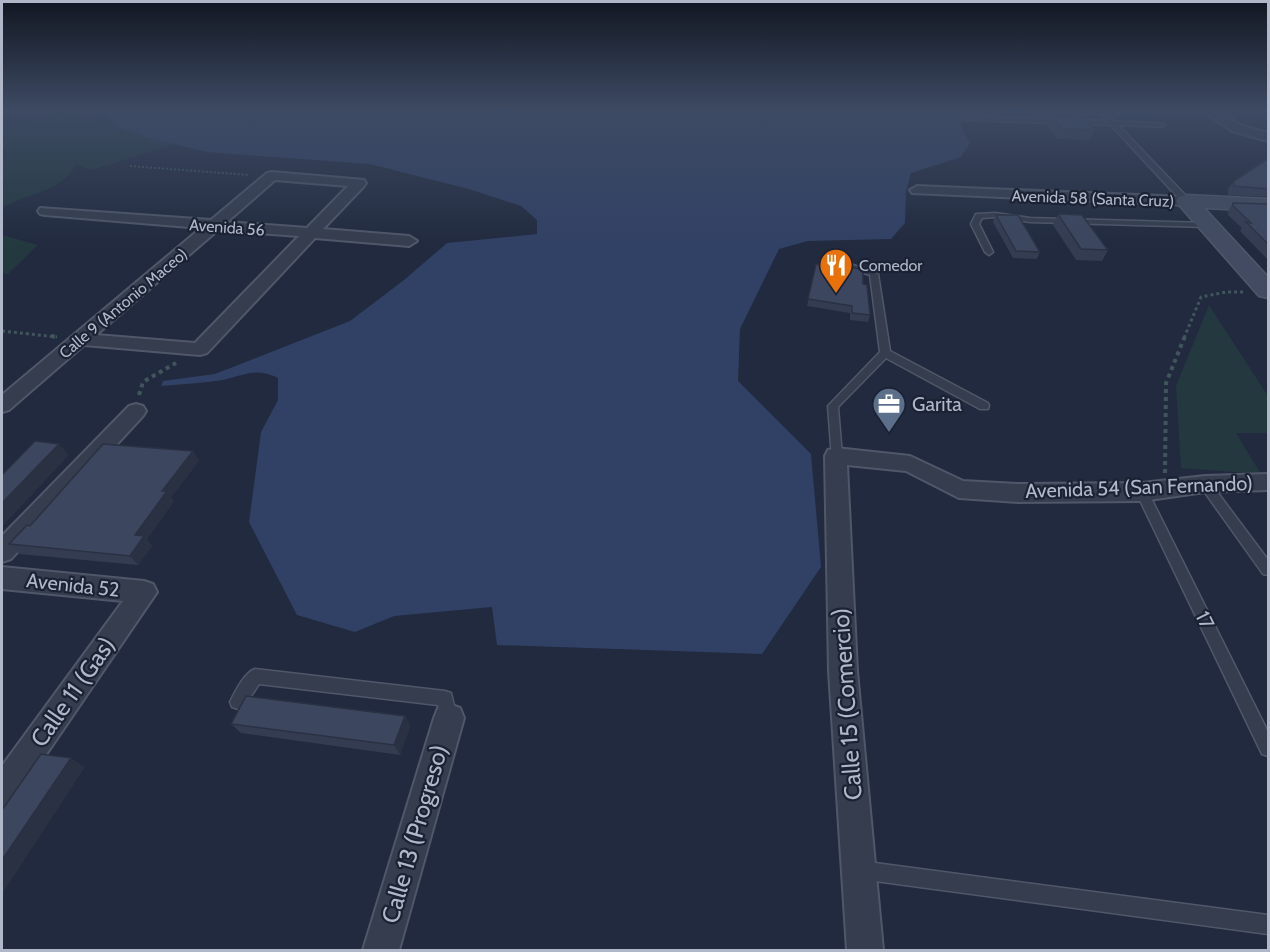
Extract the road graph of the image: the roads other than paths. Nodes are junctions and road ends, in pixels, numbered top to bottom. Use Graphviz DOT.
graph roads {
  1 [pos="1143,155"];
  2 [pos="917,190"];
  3 [pos="1186,201"];
  4 [pos="1269,205"];
  5 [pos="45,211"];
  6 [pos="1207,225"];
  7 [pos="213,226"];
  8 [pos="311,233"];
  9 [pos="409,241"];
  10 [pos="989,252"];
  11 [pos="831,260"];
  12 [pos="1258,292"];
  13 [pos="81,339"];
  14 [pos="885,353"];
  15 [pos="2,382"];
  16 [pos="25,385"];
  17 [pos="2,405"];
  18 [pos="984,406"];
  19 [pos="136,411"];
  20 [pos="836,456"];
  21 [pos="1269,482"];
  22 [pos="1205,484"];
  23 [pos="1142,492"];
  24 [pos="2,552"];
  25 [pos="1269,570"];
  26 [pos="2,578"];
  27 [pos="144,592"];
  28 [pos="238,702"];
  29 [pos="449,718"];
  30 [pos="1269,748"];
  31 [pos="2,792"];
  32 [pos="858,870"];
  33 [pos="1269,925"];
  34 [pos="381,951"];
  35 [pos="865,951"];
  1 -- 3 [label="lane"];
  2 -- 3 [label="street, Avenida 58 (Santa Cruz)"];
  3 -- 4 [label="main road, Avenida 58 (Santa Cruz)"];
  3 -- 6 [label="main road"];
  5 -- 7 [label="street, Avenida 56"];
  6 -- 10 [label="lane"];
  6 -- 12 [label="main road"];
  7 -- 8 [label="street, Avenida 56"];
  7 -- 8 [label="street, Calle 9 (Antonio Maceo)"];
  7 -- 13 [label="street, Calle 9 (Antonio Maceo)"];
  8 -- 9 [label="street, Avenida 56"];
  8 -- 13 [label="street"];
  11 -- 14 [label="lane"];
  13 -- 16 [label="street, Calle 9 (Antonio Maceo)"];
  14 -- 18 [label="lane"];
  14 -- 20 [label="lane"];
  15 -- 16 [label="street"];
  16 -- 17 [label="street, Calle 9 (Antonio Maceo)"];
  19 -- 24 [label="street"];
  20 -- 23 [label="street, Avenida 54 (San Fernando)"];
  20 -- 32 [label="street, Calle 15 (Comercio)"];
  21 -- 22 [label="street, Avenida 54 (San Fernando)"];
  22 -- 23 [label="street, Avenida 54 (San Fernando)"];
  22 -- 25 [label="lane"];
  23 -- 30 [label="lane, 17"];
  26 -- 27 [label="street, Avenida 52"];
  27 -- 31 [label="street, Calle 11 (Gas)"];
  28 -- 29 [label="lane"];
  29 -- 34 [label="street, Calle 13 (Progreso)"];
  32 -- 33 [label="lane"];
  32 -- 35 [label="street, Calle 15 (Comercio)"];
}
